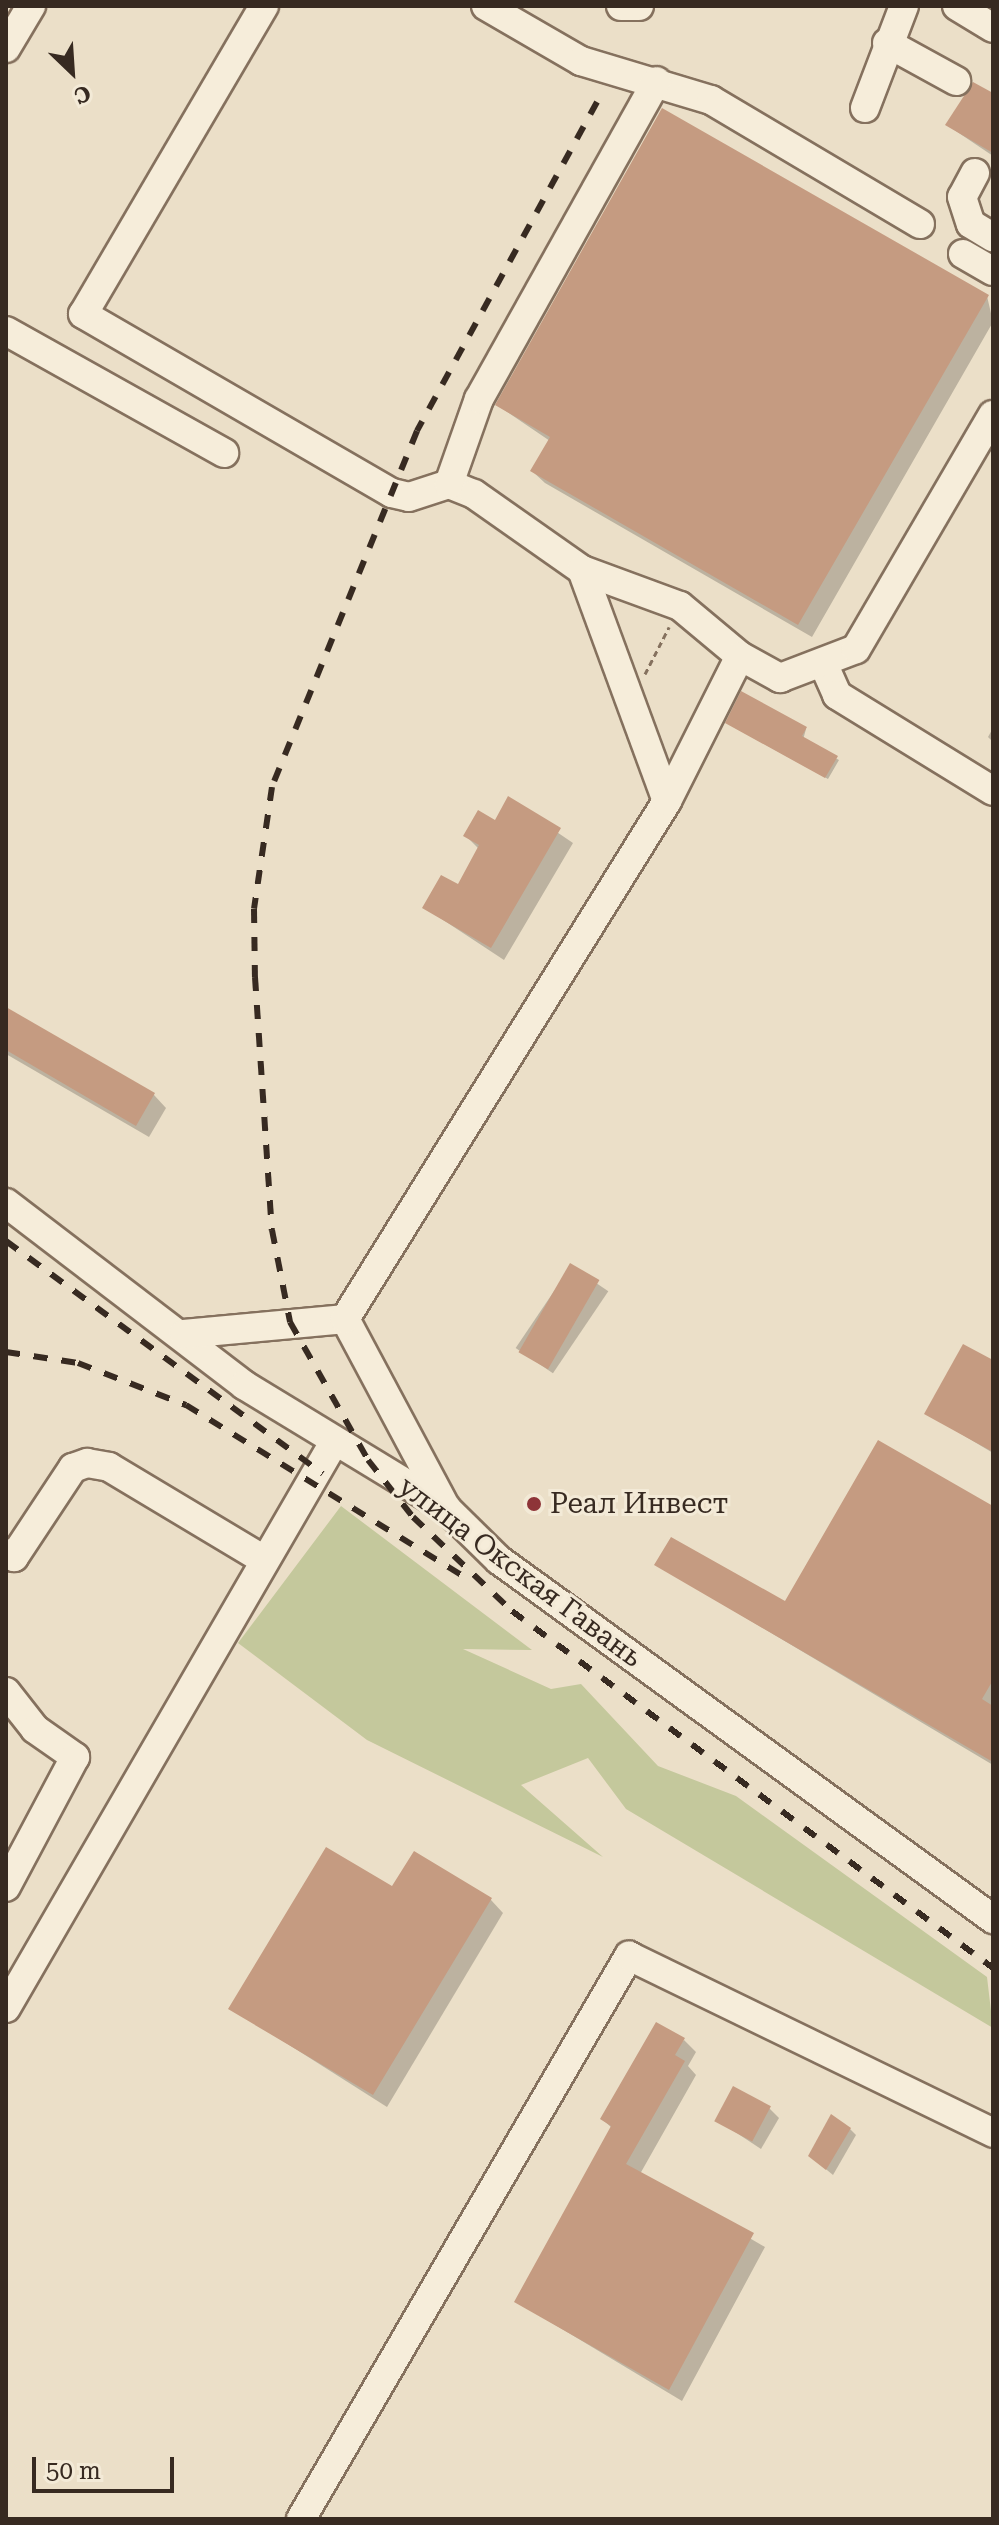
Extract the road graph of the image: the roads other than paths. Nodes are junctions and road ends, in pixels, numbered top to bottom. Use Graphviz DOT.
graph roads {
  1 [pos="31,6"];
  2 [pos="264,6"];
  3 [pos="486,6"];
  4 [pos="621,6"];
  5 [pos="639,6"];
  6 [pos="904,6"];
  7 [pos="957,6"];
  8 [pos="993,28"];
  9 [pos="887,43"];
  10 [pos="6,48"];
  11 [pos="657,81"];
  12 [pos="956,81"];
  13 [pos="865,108"];
  14 [pos="975,173"];
  15 [pos="920,224"];
  16 [pos="993,237"];
  17 [pos="963,254"];
  18 [pos="993,271"];
  19 [pos="6,331"];
  20 [pos="993,415"];
  21 [pos="224,453"];
  22 [pos="449,484"];
  23 [pos="582,570"];
  24 [pos="740,656"];
  25 [pos="823,663"];
  26 [pos="993,791"];
  27 [pos="667,801"];
  28 [pos="6,1203"];
  29 [pos="345,1319"];
  30 [pos="184,1334"];
  31 [pos="333,1444"];
  32 [pos="446,1508"];
  33 [pos="6,1553"];
  34 [pos="261,1558"];
  35 [pos="6,1692"];
  36 [pos="6,1887"];
  37 [pos="993,1919"];
  38 [pos="6,2008"];
  39 [pos="993,2133"];
  40 [pos="301,2519"];
  1 -- 10 [label="street"];
  2 -- 22 [label="street"];
  3 -- 11 [label="street"];
  4 -- 5 [label="street"];
  6 -- 9 [label="street"];
  7 -- 8 [label="street"];
  9 -- 12 [label="street"];
  9 -- 13 [label="street"];
  11 -- 15 [label="street"];
  11 -- 22 [label="street"];
  14 -- 16 [label="street"];
  17 -- 18 [label="street"];
  19 -- 21 [label="street"];
  20 -- 25 [label="street"];
  22 -- 23 [label="street"];
  23 -- 24 [label="street"];
  23 -- 27 [label="street"];
  24 -- 25 [label="street"];
  24 -- 27 [label="street"];
  25 -- 26 [label="street"];
  27 -- 29 [label="street"];
  28 -- 30 [label="street, улица Окская Гавань"];
  29 -- 30 [label="street"];
  29 -- 32 [label="street"];
  30 -- 31 [label="street, улица Окская Гавань"];
  31 -- 32 [label="street, улица Окская Гавань"];
  31 -- 34 [label="street"];
  32 -- 37 [label="street, улица Окская Гавань"];
  33 -- 34 [label="street"];
  34 -- 38 [label="street"];
  35 -- 36 [label="street"];
  39 -- 40 [label="street"];
}
